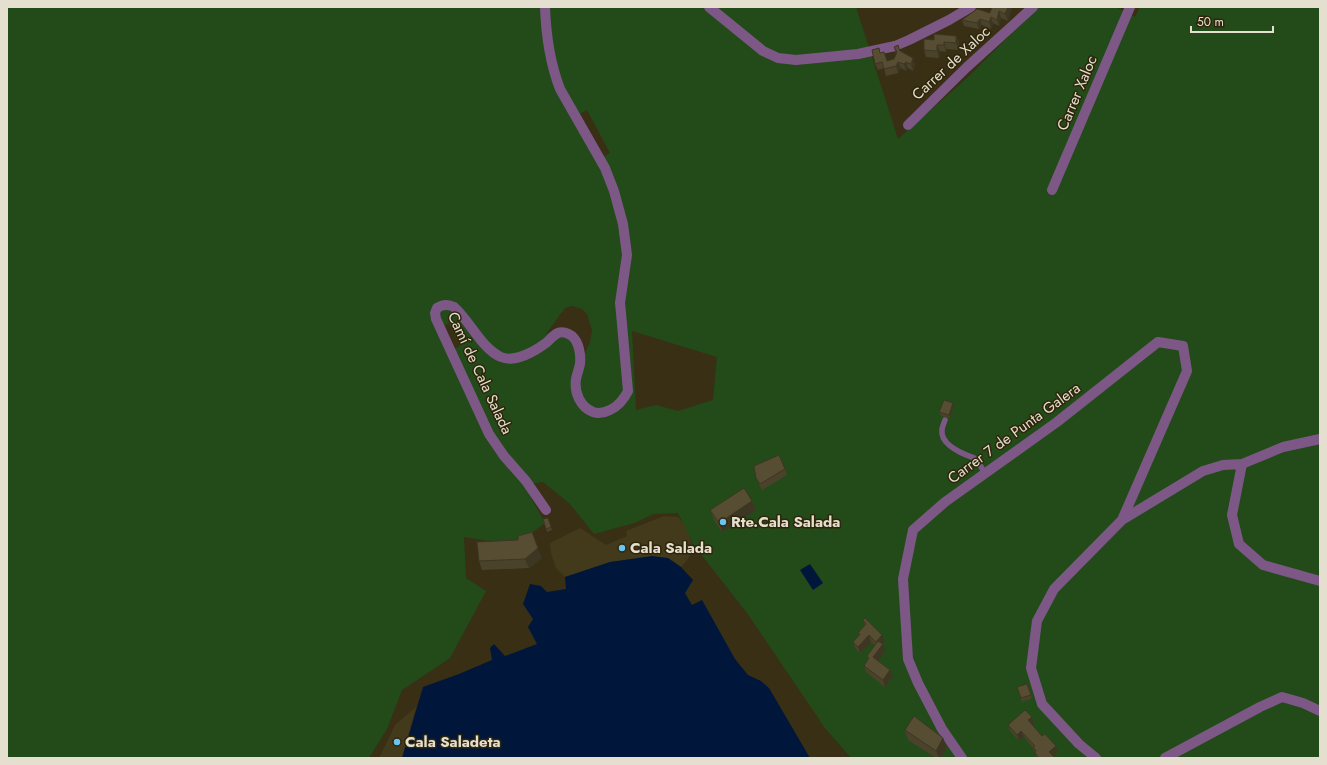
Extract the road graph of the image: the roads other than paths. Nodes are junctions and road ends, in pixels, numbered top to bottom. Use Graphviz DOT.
graph roads {
  1 [pos="545,7"];
  2 [pos="709,7"];
  3 [pos="971,7"];
  4 [pos="1032,7"];
  5 [pos="1130,7"];
  6 [pos="908,125"];
  7 [pos="1052,190"];
  8 [pos="945,420"];
  9 [pos="1320,440"];
  10 [pos="1242,464"];
  11 [pos="984,474"];
  12 [pos="546,510"];
  13 [pos="1122,520"];
  14 [pos="1320,581"];
  15 [pos="1320,711"];
  16 [pos="962,758"];
  17 [pos="1096,758"];
  18 [pos="1165,758"];
  1 -- 12 [label="street, Camí de Cala Salada"];
  2 -- 3 [label="street"];
  4 -- 6 [label="street, Carrer de Xaloc"];
  5 -- 7 [label="street, Carrer Xaloc"];
  8 -- 11 [label="lane"];
  9 -- 10 [label="street"];
  10 -- 13 [label="street"];
  10 -- 14 [label="street"];
  11 -- 13 [label="street, Carrer 7 de Punta Galera"];
  11 -- 16 [label="street, Carrer 7 de Punta Galera"];
  13 -- 17 [label="street"];
  15 -- 18 [label="street"];
}
